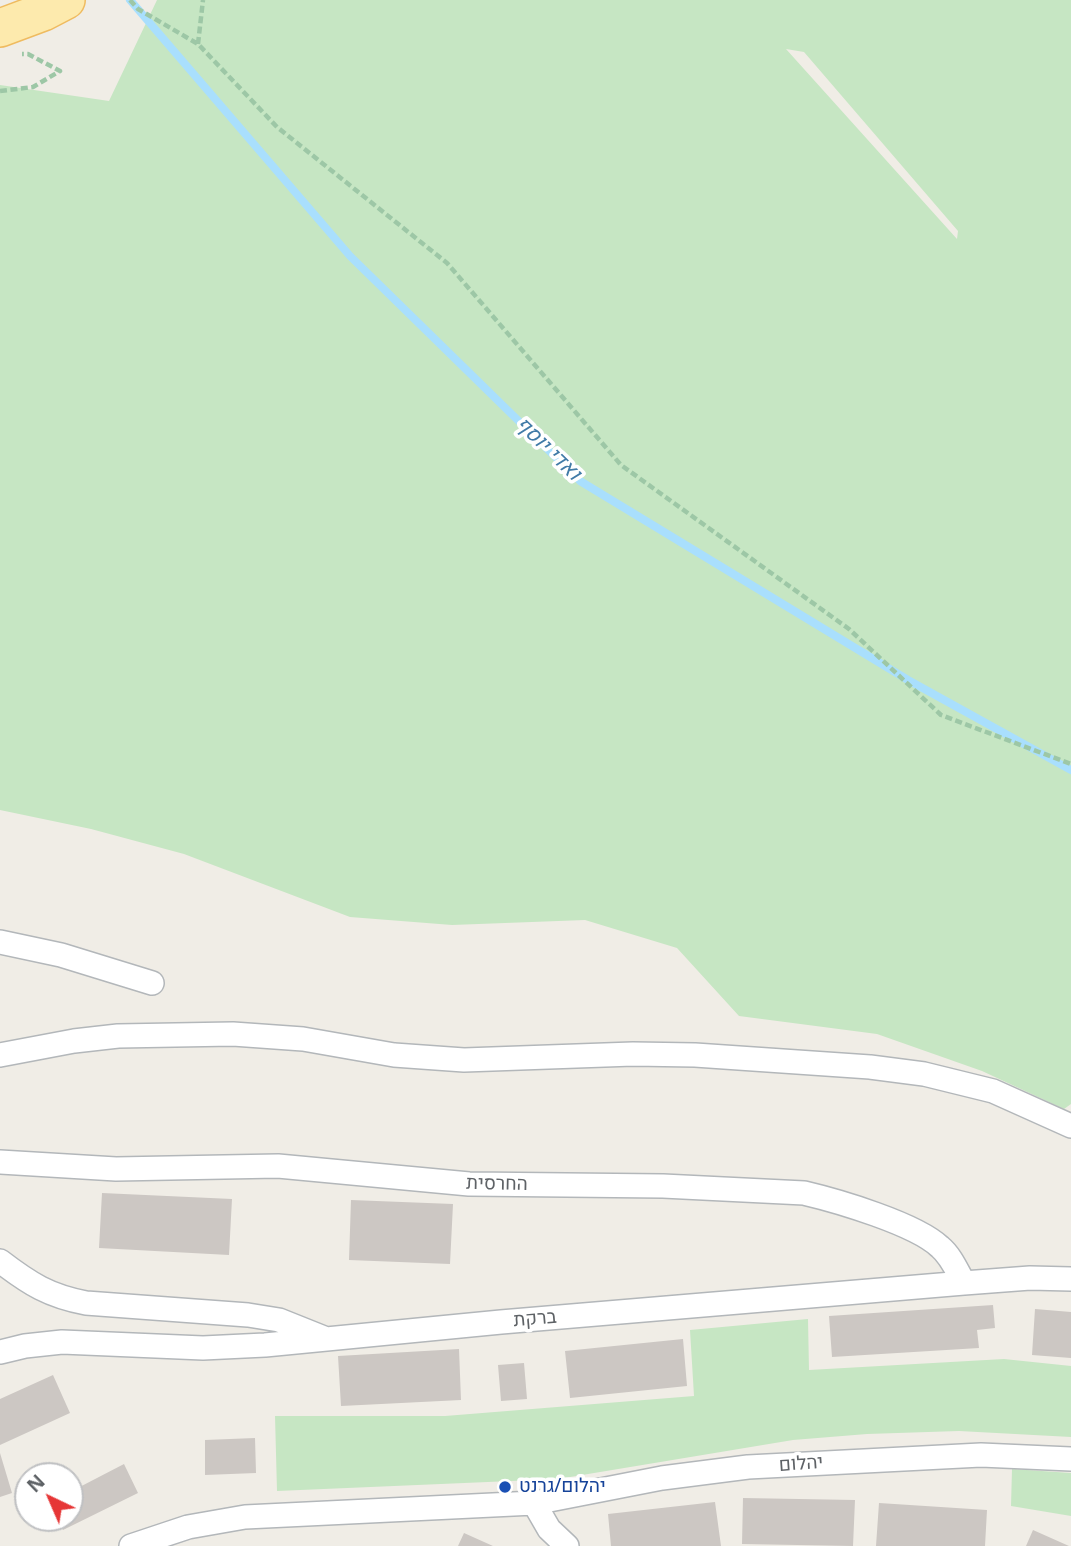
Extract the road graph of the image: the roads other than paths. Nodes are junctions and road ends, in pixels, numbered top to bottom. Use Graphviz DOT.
graph roads {
  1 [pos="66,0"];
  2 [pos="7,41"];
  3 [pos="0,942"];
  4 [pos="152,983"];
  5 [pos="0,1055"];
  6 [pos="1071,1126"];
  7 [pos="0,1162"];
  8 [pos="0,1261"];
  9 [pos="1071,1279"];
  10 [pos="964,1283"];
  11 [pos="328,1340"];
  12 [pos="0,1352"];
  13 [pos="1071,1459"];
  14 [pos="534,1503"];
  15 [pos="131,1546"];
  16 [pos="567,1546"];
  1 -- 2 [label="main road"];
  3 -- 4 [label="street"];
  5 -- 6 [label="street"];
  7 -- 10 [label="street, החרסית"];
  8 -- 11 [label="street"];
  9 -- 10 [label="street, ברקת"];
  10 -- 11 [label="street, ברקת"];
  11 -- 12 [label="street, ברקת"];
  13 -- 14 [label="street, יהלום"];
  14 -- 15 [label="street, יהלום"];
  14 -- 16 [label="street"];
}
